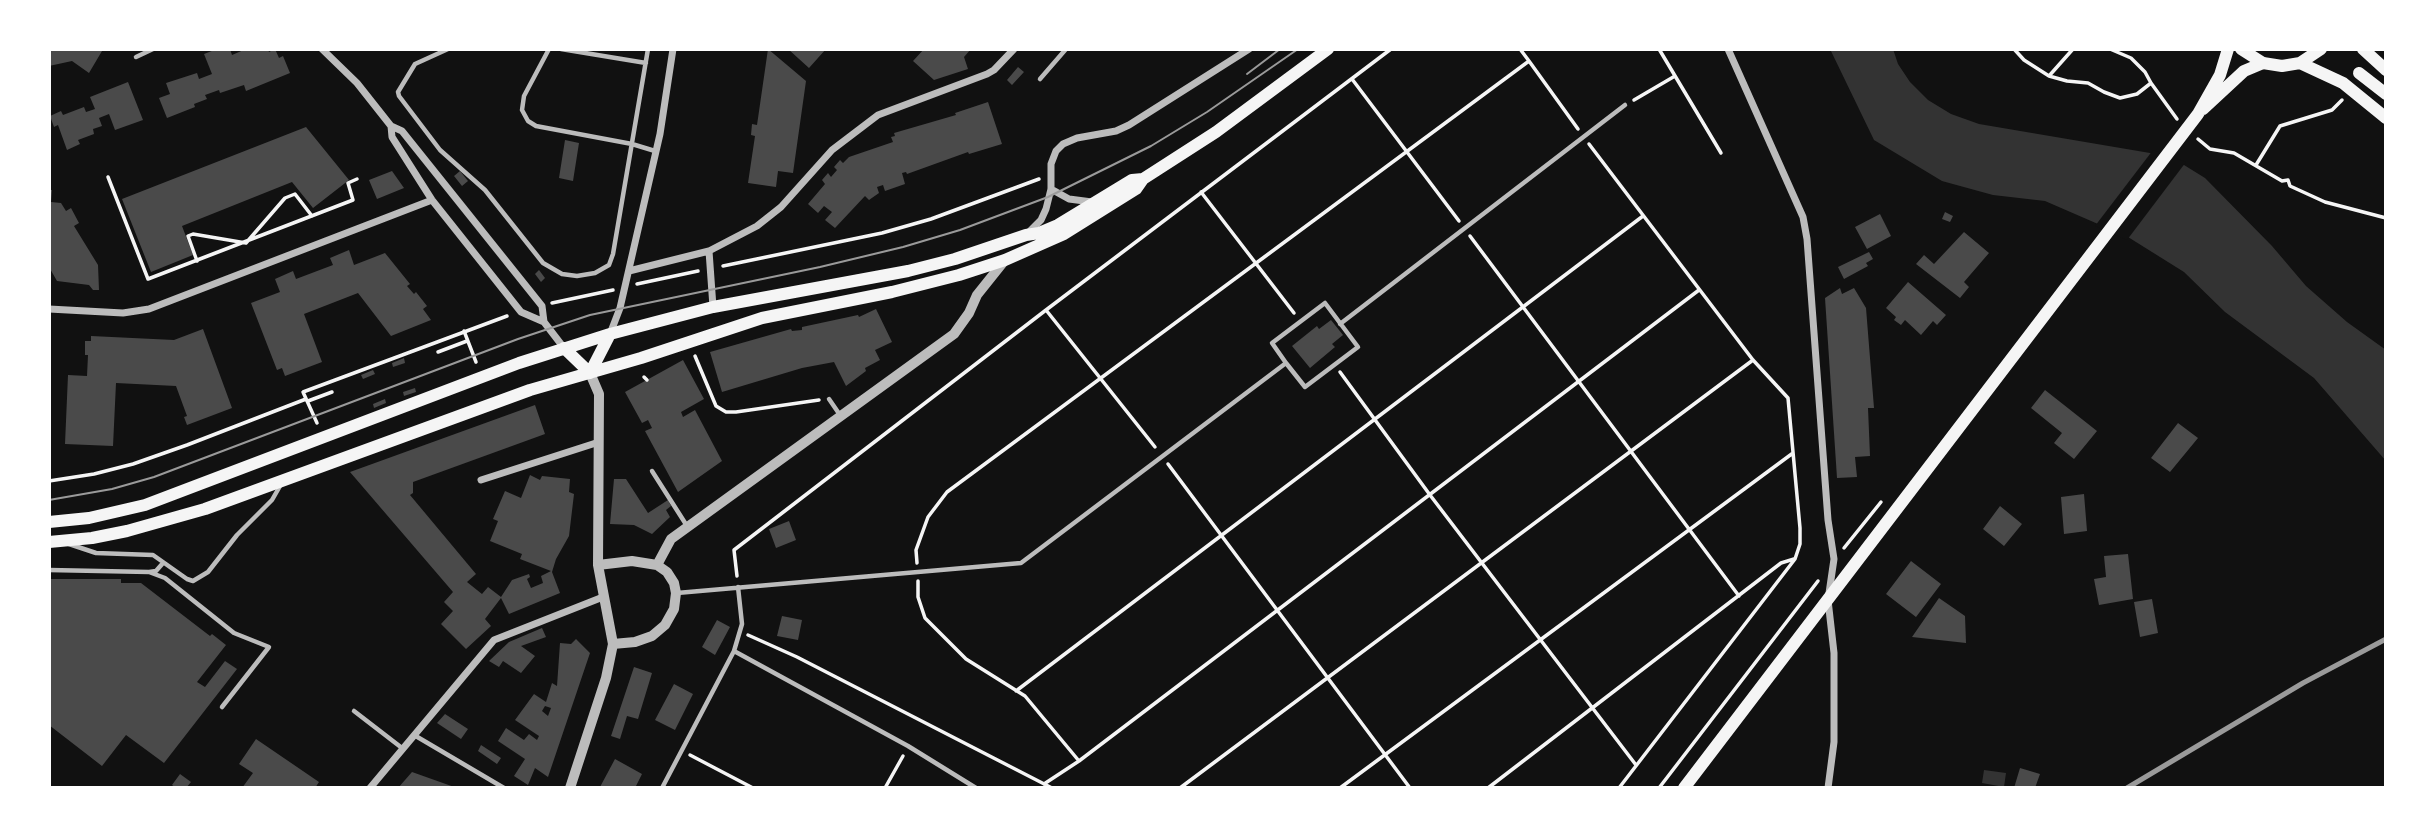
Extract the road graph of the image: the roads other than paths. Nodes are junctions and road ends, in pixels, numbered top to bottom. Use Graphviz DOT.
graph roads {
  1 [pos="153,49"];
  2 [pos="322,49"];
  3 [pos="448,49"];
  4 [pos="549,49"];
  5 [pos="561,49"];
  6 [pos="649,49"];
  7 [pos="673,49"];
  8 [pos="1014,49"];
  9 [pos="1066,49"];
  10 [pos="1249,49"];
  11 [pos="1328,49"];
  12 [pos="1728,49"];
  13 [pos="2228,49"];
  14 [pos="2241,49"];
  15 [pos="2321,49"];
  16 [pos="2363,49"];
  17 [pos="136,57"];
  18 [pos="646,63"];
  19 [pos="2263,63"];
  20 [pos="2301,63"];
  21 [pos="2386,70"];
  22 [pos="2359,73"];
  23 [pos="1040,79"];
  24 [pos="2386,94"];
  25 [pos="1625,105"];
  26 [pos="2198,114"];
  27 [pos="2386,118"];
  28 [pos="391,126"];
  29 [pos="632,144"];
  30 [pos="656,151"];
  31 [pos="1143,179"];
  32 [pos="1051,189"];
  33 [pos="432,200"];
  34 [pos="1095,202"];
  35 [pos="1026,235"];
  36 [pos="709,251"];
  37 [pos="1005,260"];
  38 [pos="629,271"];
  39 [pos="713,307"];
  40 [pos="49,309"];
  41 [pos="544,322"];
  42 [pos="1340,324"];
  43 [pos="610,334"];
  44 [pos="564,348"];
  45 [pos="1286,363"];
  46 [pos="590,373"];
  47 [pos="829,399"];
  48 [pos="840,415"];
  49 [pos="599,442"];
  50 [pos="652,471"];
  51 [pos="481,480"];
  52 [pos="281,482"];
  53 [pos="49,522"];
  54 [pos="688,526"];
  55 [pos="56,542"];
  56 [pos="163,563"];
  57 [pos="598,565"];
  58 [pos="657,565"];
  59 [pos="49,570"];
  60 [pos="149,572"];
  61 [pos="738,587"];
  62 [pos="676,593"];
  63 [pos="603,597"];
  64 [pos="1828,600"];
  65 [pos="613,644"];
  66 [pos="734,651"];
  67 [pos="222,707"];
  68 [pos="354,711"];
  69 [pos="413,735"];
  70 [pos="402,748"];
  71 [pos="370,788"];
  72 [pos="504,788"];
  73 [pos="570,788"];
  74 [pos="662,788"];
  75 [pos="976,788"];
  76 [pos="1684,788"];
  77 [pos="1828,788"];
  1 -- 17 [label="lane"];
  2 -- 28 [label="street"];
  3 -- 29 [label="lane"];
  4 -- 29 [label="lane"];
  5 -- 18 [label="lane"];
  6 -- 18 [label="lane"];
  7 -- 30 [label="street"];
  8 -- 36 [label="street"];
  9 -- 23 [label="lane"];
  10 -- 32 [label="street"];
  11 -- 31 [label="main road"];
  12 -- 64 [label="street"];
  13 -- 26 [label="main road"];
  14 -- 19 [label="main road"];
  15 -- 20 [label="main road"];
  16 -- 21 [label="main road"];
  18 -- 29 [label="lane"];
  19 -- 20 [label="main road"];
  19 -- 26 [label="main road"];
  20 -- 27 [label="main road"];
  22 -- 24 [label="main road"];
  25 -- 42 [label="lane"];
  26 -- 64 [label="main road"];
  28 -- 33 [label="street"];
  28 -- 41 [label="street"];
  29 -- 30 [label="lane"];
  30 -- 38 [label="street"];
  31 -- 34 [label="main road"];
  31 -- 37 [label="main road"];
  32 -- 34 [label="street"];
  32 -- 35 [label="street"];
  33 -- 40 [label="street"];
  33 -- 41 [label="street"];
  34 -- 35 [label="main road"];
  35 -- 39 [label="main road"];
  36 -- 38 [label="street"];
  36 -- 39 [label="street"];
  37 -- 46 [label="main road"];
  37 -- 48 [label="street"];
  38 -- 43 [label="street"];
  39 -- 43 [label="main road"];
  41 -- 44 [label="street"];
  42 -- 45 [label="lane"];
  42 -- 45 [label="lane"];
  43 -- 44 [label="main road"];
  43 -- 46 [label="main road"];
  44 -- 46 [label="main road"];
  44 -- 53 [label="main road"];
  45 -- 61 [label="lane"];
  46 -- 49 [label="street"];
  46 -- 52 [label="main road"];
  47 -- 48 [label="lane"];
  48 -- 54 [label="street"];
  49 -- 51 [label="street"];
  49 -- 57 [label="street"];
  50 -- 54 [label="lane"];
  52 -- 55 [label="main road"];
  52 -- 56 [label="lane"];
  54 -- 58 [label="street"];
  55 -- 56 [label="lane"];
  56 -- 60 [label="lane"];
  57 -- 58 [label="street"];
  57 -- 63 [label="street"];
  58 -- 62 [label="street"];
  59 -- 60 [label="lane"];
  60 -- 67 [label="lane"];
  61 -- 62 [label="lane"];
  61 -- 66 [label="lane"];
  62 -- 65 [label="street"];
  63 -- 65 [label="street"];
  63 -- 69 [label="street"];
  64 -- 76 [label="main road"];
  64 -- 77 [label="street"];
  65 -- 73 [label="street"];
  66 -- 74 [label="lane"];
  66 -- 75 [label="lane"];
  68 -- 70 [label="lane"];
  69 -- 70 [label="street"];
  69 -- 72 [label="lane"];
  70 -- 71 [label="street"];
}
